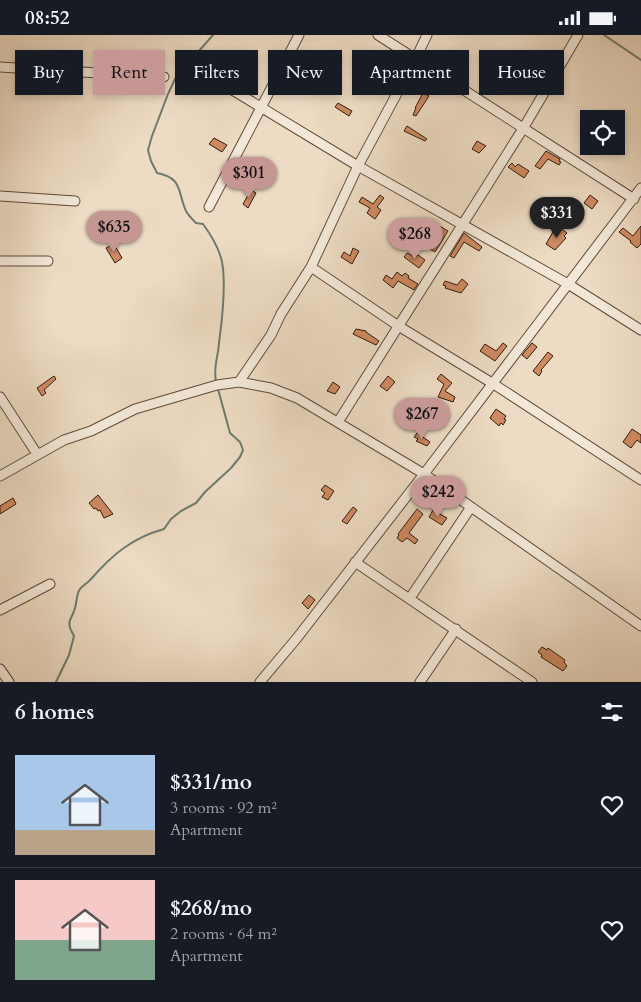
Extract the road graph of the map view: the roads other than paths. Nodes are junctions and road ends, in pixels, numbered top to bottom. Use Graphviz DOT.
graph roads {
  1 [pos="299,35"];
  2 [pos="378,35"];
  3 [pos="427,35"];
  4 [pos="578,35"];
  5 [pos="403,50"];
  6 [pos="420,50"];
  7 [pos="0,67"];
  8 [pos="93,73"];
  9 [pos="469,92"];
  10 [pos="240,95"];
  11 [pos="396,95"];
  12 [pos="261,108"];
  13 [pos="524,127"];
  14 [pos="358,165"];
  15 [pos="641,188"];
  16 [pos="0,196"];
  17 [pos="634,199"];
  18 [pos="75,201"];
  19 [pos="209,207"];
  20 [pos="463,225"];
  21 [pos="0,261"];
  22 [pos="48,261"];
  23 [pos="311,267"];
  24 [pos="568,284"];
  25 [pos="400,327"];
  26 [pos="641,330"];
  27 [pos="239,382"];
  28 [pos="492,383"];
  29 [pos="0,397"];
  30 [pos="338,423"];
  31 [pos="37,454"];
  32 [pos="424,474"];
  33 [pos="0,476"];
  34 [pos="641,480"];
  35 [pos="471,507"];
  36 [pos="355,561"];
  37 [pos="50,584"];
  38 [pos="410,598"];
  39 [pos="0,610"];
  40 [pos="641,626"];
  41 [pos="456,629"];
  42 [pos="0,669"];
  43 [pos="9,682"];
  44 [pos="260,682"];
  45 [pos="420,682"];
  46 [pos="532,682"];
  1 -- 12 [label="street"];
  2 -- 5 [label="street"];
  3 -- 6 [label="street"];
  4 -- 13 [label="street"];
  7 -- 8 [label="street"];
  9 -- 13 [label="street"];
  10 -- 12 [label="street"];
  11 -- 14 [label="street"];
  12 -- 14 [label="street"];
  12 -- 19 [label="street"];
  13 -- 17 [label="street"];
  13 -- 20 [label="street"];
  14 -- 20 [label="street"];
  14 -- 23 [label="street"];
  15 -- 17 [label="street"];
  16 -- 18 [label="street"];
  17 -- 24 [label="street"];
  20 -- 24 [label="street"];
  20 -- 25 [label="street"];
  21 -- 22 [label="street"];
  23 -- 25 [label="street"];
  23 -- 27 [label="street"];
  24 -- 26 [label="street"];
  24 -- 28 [label="street"];
  25 -- 28 [label="street"];
  25 -- 30 [label="street"];
  27 -- 30 [label="street"];
  27 -- 31 [label="street"];
  28 -- 32 [label="street"];
  28 -- 34 [label="street"];
  29 -- 31 [label="street"];
  30 -- 32 [label="street"];
  31 -- 33 [label="street"];
  32 -- 35 [label="street"];
  32 -- 36 [label="street"];
  35 -- 38 [label="street"];
  35 -- 40 [label="street"];
  36 -- 38 [label="street"];
  36 -- 44 [label="street"];
  37 -- 39 [label="street"];
  38 -- 41 [label="street"];
  41 -- 45 [label="street"];
  41 -- 46 [label="street"];
  42 -- 43 [label="street"];
}
